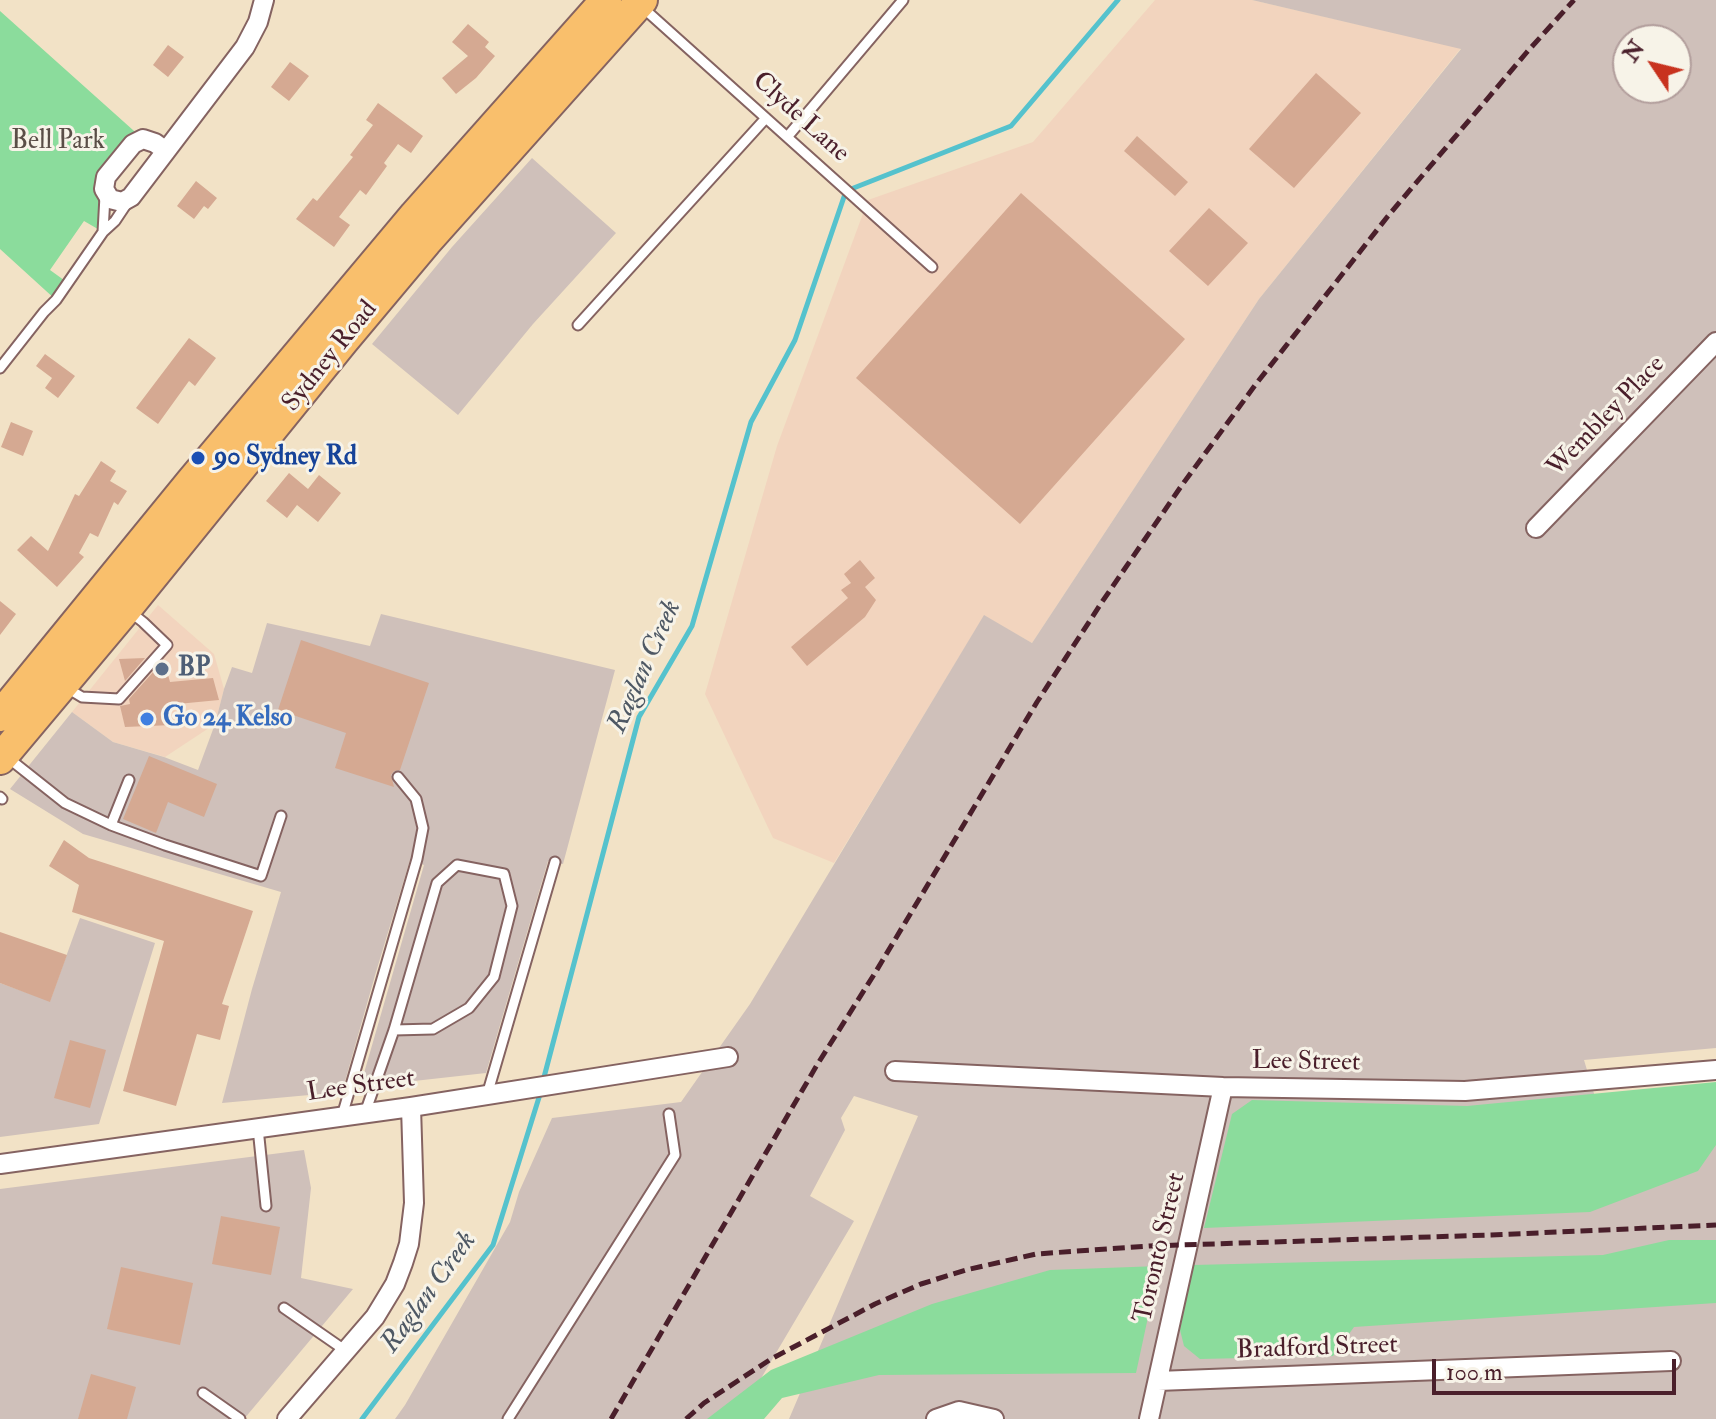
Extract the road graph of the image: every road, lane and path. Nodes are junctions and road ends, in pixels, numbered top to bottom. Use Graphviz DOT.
graph roads {
  1 [pos="264,0"];
  2 [pos="606,0"];
  3 [pos="903,0"];
  4 [pos="640,2"];
  5 [pos="766,118"];
  6 [pos="788,136"];
  7 [pos="166,151"];
  8 [pos="104,189"];
  9 [pos="131,197"];
  10 [pos="103,232"];
  11 [pos="932,267"];
  12 [pos="578,325"];
  13 [pos="1716,342"];
  14 [pos="5,354"];
  15 [pos="0,368"];
  16 [pos="1536,528"];
  17 [pos="126,609"];
  18 [pos="63,685"];
  19 [pos="0,716"];
  20 [pos="2,757"];
  21 [pos="398,777"];
  22 [pos="129,780"];
  23 [pos="281,816"];
  24 [pos="111,825"];
  25 [pos="555,862"];
  26 [pos="394,1030"];
  27 [pos="728,1057"];
  28 [pos="1716,1070"];
  29 [pos="895,1071"];
  30 [pos="1223,1087"];
  31 [pos="487,1095"];
  32 [pos="411,1107"];
  33 [pos="365,1113"];
  34 [pos="669,1114"];
  35 [pos="342,1116"];
  36 [pos="258,1128"];
  37 [pos="0,1164"];
  38 [pos="266,1206"];
  39 [pos="284,1308"];
  40 [pos="346,1351"];
  41 [pos="1671,1361"];
  42 [pos="1158,1381"];
  43 [pos="203,1393"];
  44 [pos="240,1419"];
  45 [pos="287,1419"];
  46 [pos="508,1419"];
  47 [pos="936,1419"];
  48 [pos="994,1419"];
  49 [pos="1149,1419"];
  1 -- 7 [label="street"];
  2 -- 19 [label="highway, Sydney Road"];
  3 -- 6 [label="lane"];
  4 -- 5 [label="lane, Clyde Lane"];
  4 -- 17 [label="highway, Sydney Road"];
  5 -- 6 [label="lane, Clyde Lane"];
  5 -- 12 [label="lane"];
  6 -- 11 [label="lane, Clyde Lane"];
  7 -- 8 [label="street"];
  7 -- 9 [label="street"];
  8 -- 9 [label="street"];
  8 -- 10 [label="lane"];
  9 -- 10 [label="lane"];
  10 -- 14 [label="lane"];
  13 -- 16 [label="street, Wembley Place"];
  14 -- 15 [label="lane"];
  17 -- 18 [label="highway, Sydney Road"];
  17 -- 18 [label="lane"];
  18 -- 20 [label="highway, Sydney Road"];
  20 -- 24 [label="lane"];
  21 -- 35 [label="lane"];
  22 -- 24 [label="lane"];
  23 -- 24 [label="lane"];
  25 -- 31 [label="lane"];
  26 -- 26 [label="lane"];
  26 -- 33 [label="lane"];
  27 -- 31 [label="street, Lee Street"];
  28 -- 30 [label="street, Lee Street"];
  29 -- 30 [label="street, Lee Street"];
  30 -- 42 [label="street, Toronto Street"];
  31 -- 32 [label="street, Lee Street"];
  32 -- 33 [label="street, Lee Street"];
  32 -- 40 [label="street"];
  33 -- 35 [label="street, Lee Street"];
  34 -- 46 [label="lane"];
  35 -- 36 [label="street, Lee Street"];
  36 -- 37 [label="street, Lee Street"];
  36 -- 38 [label="lane"];
  39 -- 40 [label="lane"];
  40 -- 45 [label="street"];
  41 -- 42 [label="street, Bradford Street"];
  42 -- 49 [label="street, Toronto Street"];
  43 -- 44 [label="lane"];
  47 -- 48 [label="street"];
}
